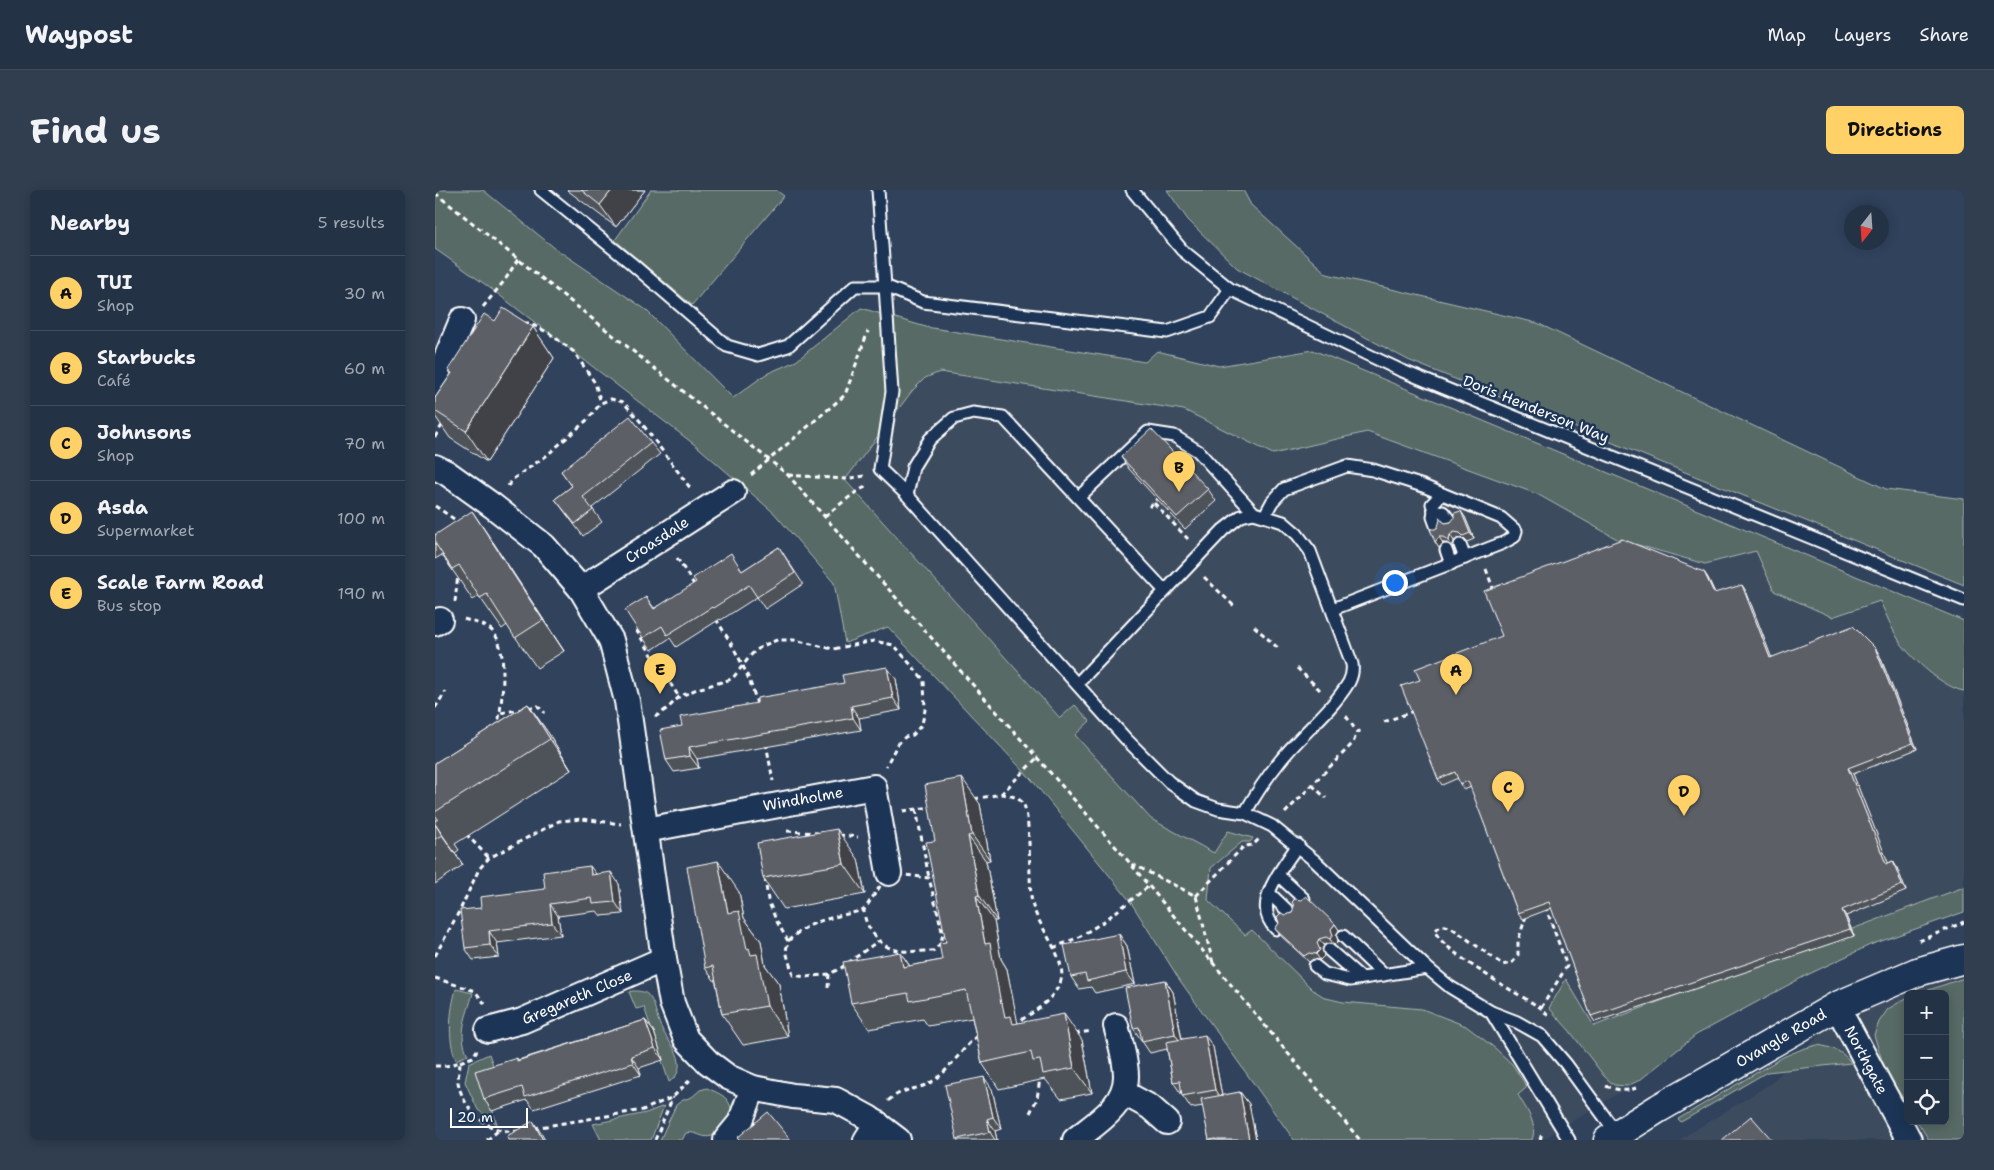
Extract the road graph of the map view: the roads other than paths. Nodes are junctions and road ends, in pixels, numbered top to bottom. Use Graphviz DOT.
graph roads {
  1 [pos="541,190"];
  2 [pos="878,190"];
  3 [pos="1132,190"];
  4 [pos="885,286"];
  5 [pos="1230,289"];
  6 [pos="462,320"];
  7 [pos="435,385"];
  8 [pos="435,467"];
  9 [pos="733,492"];
  10 [pos="1442,494"];
  11 [pos="907,495"];
  12 [pos="1079,497"];
  13 [pos="1433,507"];
  14 [pos="1260,514"];
  15 [pos="1451,522"];
  16 [pos="1437,528"];
  17 [pos="1460,545"];
  18 [pos="1446,550"];
  19 [pos="1465,558"];
  20 [pos="1451,564"];
  21 [pos="581,589"];
  22 [pos="1165,591"];
  23 [pos="1964,600"];
  24 [pos="1333,608"];
  25 [pos="1078,683"];
  26 [pos="1245,813"];
  27 [pos="646,830"];
  28 [pos="1298,845"];
  29 [pos="889,873"];
  30 [pos="1278,875"];
  31 [pos="1269,894"];
  32 [pos="1304,899"];
  33 [pos="1291,914"];
  34 [pos="1276,929"];
  35 [pos="1343,936"];
  36 [pos="1329,950"];
  37 [pos="664,959"];
  38 [pos="1964,959"];
  39 [pos="1315,966"];
  40 [pos="1427,968"];
  41 [pos="1384,975"];
  42 [pos="1361,978"];
  43 [pos="1837,1006"];
  44 [pos="1491,1012"];
  45 [pos="1116,1026"];
  46 [pos="488,1030"];
  47 [pos="753,1088"];
  48 [pos="1124,1092"];
  49 [pos="1167,1122"];
  50 [pos="871,1127"];
  51 [pos="1612,1137"];
  52 [pos="726,1140"];
  53 [pos="898,1140"];
  54 [pos="1075,1140"];
  55 [pos="1569,1140"];
  56 [pos="1909,1140"];
  1 -- 4 [label="lane"];
  2 -- 4 [label="lane"];
  3 -- 5 [label="lane, Doris Henderson Way"];
  4 -- 5 [label="lane"];
  4 -- 11 [label="lane"];
  5 -- 23 [label="lane, Doris Henderson Way"];
  6 -- 7 [label="street"];
  8 -- 21 [label="street"];
  9 -- 21 [label="street, Croasdale"];
  10 -- 13 [label="lane"];
  10 -- 14 [label="lane"];
  10 -- 19 [label="lane"];
  11 -- 12 [label="lane"];
  11 -- 25 [label="lane"];
  12 -- 14 [label="lane"];
  12 -- 22 [label="lane"];
  13 -- 15 [label="lane"];
  13 -- 16 [label="lane"];
  14 -- 22 [label="lane"];
  14 -- 24 [label="lane"];
  17 -- 19 [label="lane"];
  18 -- 20 [label="lane"];
  19 -- 20 [label="lane"];
  20 -- 24 [label="lane"];
  21 -- 27 [label="street"];
  22 -- 25 [label="lane"];
  24 -- 26 [label="lane"];
  25 -- 26 [label="lane"];
  26 -- 28 [label="lane"];
  27 -- 29 [label="street, Windholme"];
  27 -- 37 [label="street"];
  28 -- 30 [label="lane"];
  28 -- 40 [label="lane"];
  30 -- 31 [label="lane"];
  30 -- 32 [label="lane"];
  31 -- 33 [label="lane"];
  31 -- 34 [label="lane"];
  35 -- 41 [label="lane"];
  36 -- 42 [label="lane"];
  37 -- 46 [label="street, Gregareth Close"];
  37 -- 47 [label="street"];
  38 -- 43 [label="main road, Ovangle Road"];
  39 -- 42 [label="lane"];
  40 -- 41 [label="lane"];
  40 -- 44 [label="lane"];
  41 -- 42 [label="lane"];
  43 -- 51 [label="main road, Ovangle Road"];
  43 -- 56 [label="street, Northgate"];
  44 -- 51 [label="lane"];
  44 -- 55 [label="lane"];
  45 -- 48 [label="street"];
  47 -- 50 [label="street"];
  47 -- 52 [label="street"];
  48 -- 49 [label="street"];
  48 -- 54 [label="street"];
  50 -- 53 [label="street"];
}
